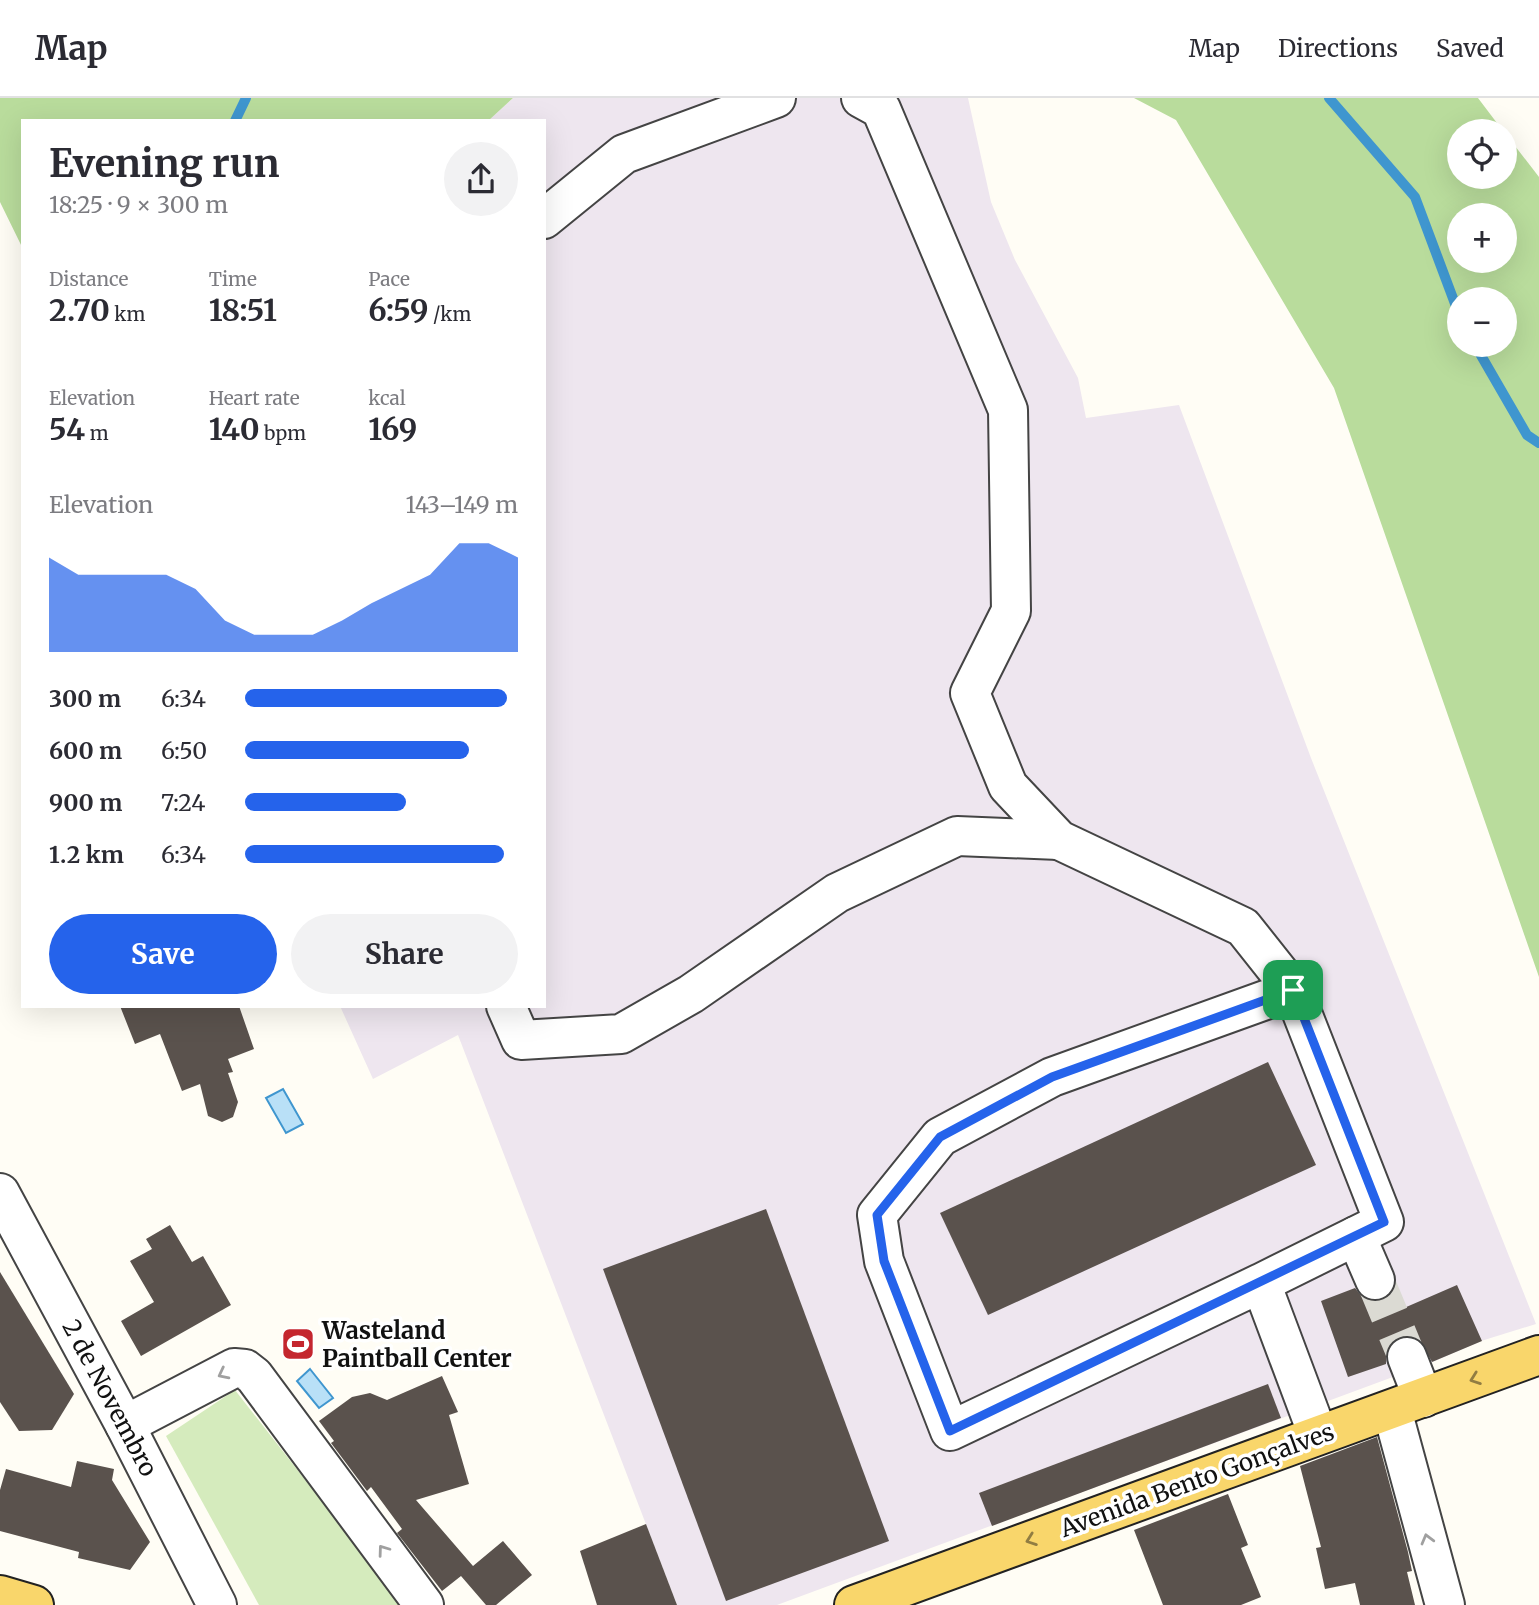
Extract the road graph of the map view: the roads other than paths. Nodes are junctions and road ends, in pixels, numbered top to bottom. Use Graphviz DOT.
graph roads {
  1 [pos="776,98"];
  2 [pos="861,98"];
  3 [pos="546,217"];
  4 [pos="1059,840"];
  5 [pos="1293,990"];
  6 [pos="507,1008"];
  7 [pos="0,1193"];
  8 [pos="1356,1236"];
  9 [pos="1375,1280"];
  10 [pos="1261,1283"];
  11 [pos="1539,1355"];
  12 [pos="1407,1357"];
  13 [pos="1407,1404"];
  14 [pos="125,1425"];
  15 [pos="1318,1435"];
  16 [pos="0,1595"];
  17 [pos="34,1605"];
  18 [pos="217,1605"];
  19 [pos="424,1605"];
  20 [pos="854,1605"];
  21 [pos="1445,1605"];
  1 -- 3 [label="street"];
  2 -- 4 [label="street"];
  4 -- 5 [label="street"];
  4 -- 6 [label="street"];
  5 -- 8 [label="street"];
  5 -- 10 [label="street"];
  7 -- 14 [label="street, 2 de Novembro"];
  8 -- 9 [label="street"];
  8 -- 10 [label="street"];
  10 -- 15 [label="street"];
  11 -- 13 [label="main road, Avenida Bento Gonçalves, one-way"];
  12 -- 13 [label="street"];
  13 -- 15 [label="main road, Avenida Bento Gonçalves"];
  21 -- 13 [label="street, one-way"];
  14 -- 18 [label="street, 2 de Novembro"];
  19 -- 14 [label="street, one-way"];
  15 -- 20 [label="main road, Avenida Bento Gonçalves, one-way"];
  16 -- 17 [label="main road"];
}
